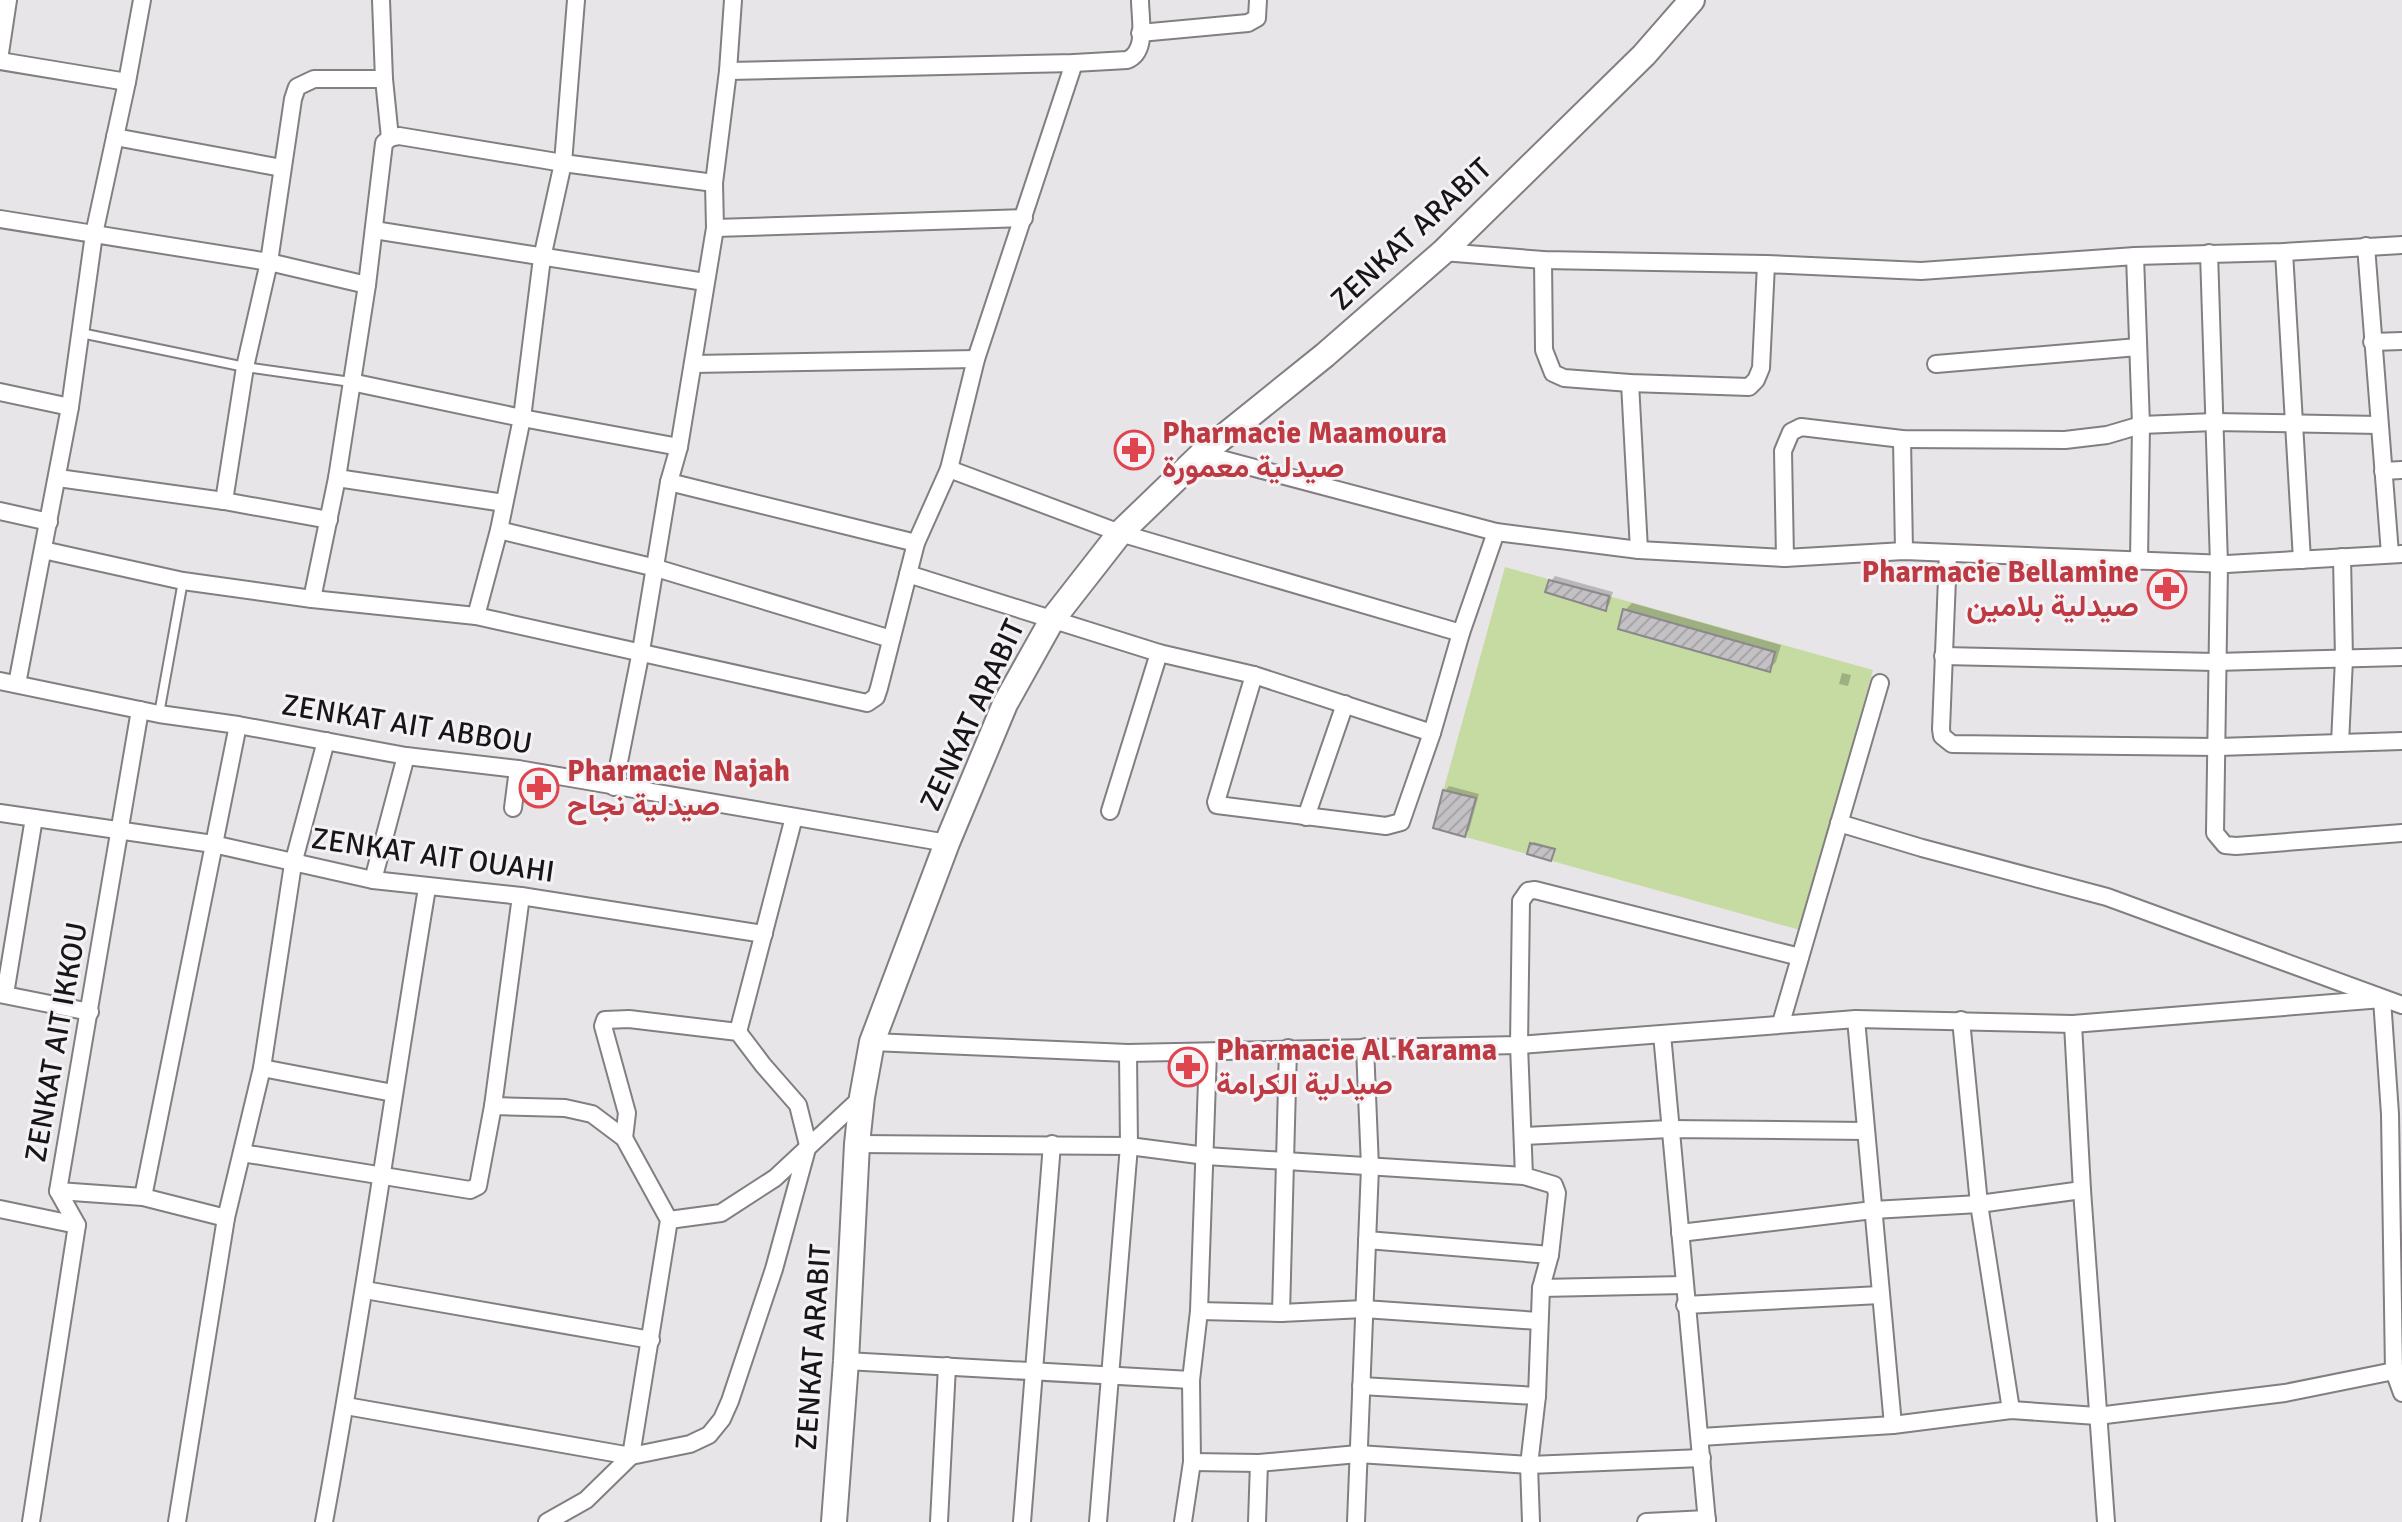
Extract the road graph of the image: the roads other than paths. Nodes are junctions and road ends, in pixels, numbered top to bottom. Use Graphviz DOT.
graph roads {
  1 [pos="8,0"];
  2 [pos="142,0"];
  3 [pos="381,0"];
  4 [pos="576,0"];
  5 [pos="733,0"];
  6 [pos="1140,0"];
  7 [pos="1258,0"];
  8 [pos="1692,0"];
  9 [pos="1140,33"];
  10 [pos="0,53"];
  11 [pos="0,61"];
  12 [pos="1074,63"];
  13 [pos="728,71"];
  14 [pos="384,79"];
  15 [pos="127,82"];
  16 [pos="115,137"];
  17 [pos="390,138"];
  18 [pos="563,163"];
  19 [pos="282,168"];
  20 [pos="714,183"];
  21 [pos="1024,218"];
  22 [pos="0,219"];
  23 [pos="715,228"];
  24 [pos="374,230"];
  25 [pos="94,234"];
  26 [pos="2402,245"];
  27 [pos="2366,246"];
  28 [pos="1443,252"];
  29 [pos="2284,252"];
  30 [pos="2209,253"];
  31 [pos="2135,256"];
  32 [pos="542,258"];
  33 [pos="1543,260"];
  34 [pos="269,262"];
  35 [pos="1766,264"];
  36 [pos="705,282"];
  37 [pos="367,285"];
  38 [pos="80,333"];
  39 [pos="2402,341"];
  40 [pos="2372,342"];
  41 [pos="2138,347"];
  42 [pos="976,359"];
  43 [pos="693,364"];
  44 [pos="1936,364"];
  45 [pos="245,367"];
  46 [pos="351,382"];
  47 [pos="1630,383"];
  48 [pos="0,392"];
  49 [pos="70,407"];
  50 [pos="522,418"];
  51 [pos="2214,422"];
  52 [pos="2296,424"];
  53 [pos="2141,425"];
  54 [pos="2379,425"];
  55 [pos="1902,439"];
  56 [pos="679,447"];
  57 [pos="1202,454"];
  58 [pos="949,469"];
  59 [pos="2402,470"];
  60 [pos="2383,471"];
  61 [pos="58,478"];
  62 [pos="337,478"];
  63 [pos="669,482"];
  64 [pos="224,501"];
  65 [pos="504,503"];
  66 [pos="0,511"];
  67 [pos="329,520"];
  68 [pos="49,522"];
  69 [pos="499,530"];
  70 [pos="1496,532"];
  71 [pos="1120,533"];
  72 [pos="916,543"];
  73 [pos="43,550"];
  74 [pos="1639,550"];
  75 [pos="1904,551"];
  76 [pos="1948,553"];
  77 [pos="2396,554"];
  78 [pos="2342,557"];
  79 [pos="1785,558"];
  80 [pos="2302,560"];
  81 [pos="2139,561"];
  82 [pos="2219,564"];
  83 [pos="656,568"];
  84 [pos="908,574"];
  85 [pos="183,581"];
  86 [pos="312,599"];
  87 [pos="476,616"];
  88 [pos="1052,620"];
  89 [pos="1461,633"];
  90 [pos="891,639"];
  91 [pos="641,651"];
  92 [pos="1159,653"];
  93 [pos="1943,656"];
  94 [pos="2402,657"];
  95 [pos="2344,659"];
  96 [pos="2216,662"];
  97 [pos="1254,675"];
  98 [pos="0,681"];
  99 [pos="1880,683"];
  100 [pos="17,684"];
  101 [pos="1345,704"];
  102 [pos="140,710"];
  103 [pos="159,714"];
  104 [pos="238,725"];
  105 [pos="1432,733"];
  106 [pos="326,741"];
  107 [pos="2402,741"];
  108 [pos="2340,743"];
  109 [pos="2218,747"];
  110 [pos="406,756"];
  111 [pos="518,769"];
  112 [pos="614,787"];
  113 [pos="513,808"];
  114 [pos="1110,811"];
  115 [pos="0,813"];
  116 [pos="794,817"];
  117 [pos="1306,817"];
  118 [pos="34,818"];
  119 [pos="1839,823"];
  120 [pos="121,829"];
  121 [pos="2402,833"];
  122 [pos="947,843"];
  123 [pos="213,844"];
  124 [pos="293,864"];
  125 [pos="373,880"];
  126 [pos="427,888"];
  127 [pos="521,896"];
  128 [pos="764,934"];
  129 [pos="1800,957"];
  130 [pos="2,994"];
  131 [pos="2382,999"];
  132 [pos="2402,1005"];
  133 [pos="90,1012"];
  134 [pos="1856,1019"];
  135 [pos="1961,1020"];
  136 [pos="1781,1023"];
  137 [pos="2073,1024"];
  138 [pos="738,1032"];
  139 [pos="1662,1034"];
  140 [pos="872,1042"];
  141 [pos="1519,1045"];
  142 [pos="1365,1047"];
  143 [pos="1288,1048"];
  144 [pos="1208,1052"];
  145 [pos="1128,1053"];
  146 [pos="262,1068"];
  147 [pos="393,1093"];
  148 [pos="862,1097"];
  149 [pos="493,1106"];
  150 [pos="2396,1116"];
  151 [pos="1670,1129"];
  152 [pos="1866,1131"];
  153 [pos="1523,1136"];
  154 [pos="624,1138"];
  155 [pos="857,1144"];
  156 [pos="1052,1144"];
  157 [pos="808,1145"];
  158 [pos="1129,1146"];
  159 [pos="242,1153"];
  160 [pos="1206,1156"];
  161 [pos="1286,1159"];
  162 [pos="1370,1167"];
  163 [pos="380,1175"];
  164 [pos="1524,1176"];
  165 [pos="2082,1190"];
  166 [pos="58,1191"];
  167 [pos="143,1197"];
  168 [pos="1979,1204"];
  169 [pos="0,1209"];
  170 [pos="1873,1210"];
  171 [pos="226,1218"];
  172 [pos="669,1220"];
  173 [pos="77,1225"];
  174 [pos="1680,1233"];
  175 [pos="1367,1240"];
  176 [pos="1550,1255"];
  177 [pos="1684,1285"];
  178 [pos="1541,1288"];
  179 [pos="365,1290"];
  180 [pos="1880,1295"];
  181 [pos="1685,1305"];
  182 [pos="1364,1309"];
  183 [pos="1199,1311"];
  184 [pos="1281,1313"];
  185 [pos="1539,1321"];
  186 [pos="651,1340"];
  187 [pos="846,1361"];
  188 [pos="947,1366"];
  189 [pos="1034,1372"];
  190 [pos="2398,1372"];
  191 [pos="1109,1377"];
  192 [pos="1191,1380"];
  193 [pos="1361,1386"];
  194 [pos="2402,1393"];
  195 [pos="1537,1396"];
  196 [pos="346,1406"];
  197 [pos="2011,1410"];
  198 [pos="2097,1416"];
  199 [pos="1893,1425"];
  200 [pos="1701,1437"];
  201 [pos="1358,1454"];
  202 [pos="631,1456"];
  203 [pos="1702,1458"];
  204 [pos="1192,1462"];
  205 [pos="1259,1463"];
  206 [pos="1529,1465"];
  207 [pos="1707,1520"];
  208 [pos="31,1522"];
  209 [pos="177,1522"];
  210 [pos="324,1522"];
  211 [pos="547,1522"];
  212 [pos="834,1522"];
  213 [pos="939,1522"];
  214 [pos="1022,1522"];
  215 [pos="1098,1522"];
  216 [pos="1183,1522"];
  217 [pos="1257,1522"];
  218 [pos="1356,1522"];
  219 [pos="1531,1522"];
  220 [pos="1646,1522"];
  221 [pos="2106,1522"];
  1 -- 10 [label="street"];
  2 -- 15 [label="street"];
  3 -- 14 [label="street"];
  4 -- 18 [label="street"];
  5 -- 13 [label="street"];
  6 -- 9 [label="street"];
  7 -- 9 [label="street"];
  8 -- 28 [label="street, ZENKAT ARABIT"];
  9 -- 12 [label="street"];
  11 -- 15 [label="street"];
  12 -- 13 [label="street"];
  12 -- 21 [label="street"];
  13 -- 20 [label="street"];
  14 -- 17 [label="street"];
  14 -- 19 [label="street"];
  15 -- 16 [label="street"];
  16 -- 19 [label="street"];
  16 -- 25 [label="street"];
  17 -- 18 [label="street"];
  17 -- 24 [label="street"];
  18 -- 20 [label="street"];
  18 -- 32 [label="street"];
  19 -- 34 [label="street"];
  20 -- 23 [label="street"];
  21 -- 23 [label="street"];
  21 -- 42 [label="street"];
  22 -- 25 [label="street"];
  23 -- 36 [label="street"];
  24 -- 32 [label="street"];
  24 -- 37 [label="street"];
  25 -- 34 [label="street"];
  25 -- 38 [label="street"];
  26 -- 27 [label="street"];
  27 -- 29 [label="street"];
  27 -- 40 [label="street"];
  28 -- 33 [label="street"];
  28 -- 57 [label="street, ZENKAT ARABIT"];
  29 -- 30 [label="street"];
  29 -- 52 [label="street"];
  30 -- 31 [label="street"];
  30 -- 51 [label="street"];
  31 -- 35 [label="street"];
  31 -- 41 [label="street"];
  32 -- 36 [label="street"];
  32 -- 50 [label="street"];
  33 -- 35 [label="street"];
  33 -- 47 [label="street"];
  34 -- 37 [label="street"];
  34 -- 45 [label="street"];
  35 -- 47 [label="street"];
  36 -- 43 [label="street"];
  37 -- 46 [label="street"];
  38 -- 45 [label="lane"];
  38 -- 49 [label="street"];
  39 -- 40 [label="street"];
  40 -- 54 [label="street"];
  41 -- 44 [label="street"];
  41 -- 53 [label="street"];
  42 -- 43 [label="street"];
  42 -- 58 [label="street"];
  43 -- 56 [label="street"];
  45 -- 46 [label="lane"];
  45 -- 64 [label="street"];
  46 -- 50 [label="street"];
  46 -- 62 [label="street"];
  47 -- 74 [label="street"];
  48 -- 49 [label="street"];
  49 -- 61 [label="street"];
  50 -- 56 [label="street"];
  50 -- 65 [label="street"];
  51 -- 52 [label="street"];
  51 -- 53 [label="street"];
  51 -- 82 [label="street"];
  52 -- 54 [label="street"];
  52 -- 80 [label="street"];
  53 -- 55 [label="street"];
  53 -- 81 [label="street"];
  54 -- 60 [label="street"];
  55 -- 75 [label="street"];
  55 -- 79 [label="street"];
  56 -- 63 [label="street"];
  57 -- 70 [label="street"];
  57 -- 71 [label="street, ZENKAT ARABIT"];
  58 -- 71 [label="street"];
  58 -- 72 [label="street"];
  59 -- 60 [label="street"];
  60 -- 77 [label="street"];
  61 -- 64 [label="street"];
  61 -- 68 [label="street"];
  62 -- 65 [label="street"];
  62 -- 67 [label="street"];
  63 -- 72 [label="street"];
  63 -- 83 [label="street"];
  64 -- 67 [label="street"];
  65 -- 69 [label="street"];
  66 -- 68 [label="street"];
  67 -- 86 [label="street"];
  68 -- 73 [label="street"];
  69 -- 83 [label="street"];
  69 -- 87 [label="street"];
  70 -- 74 [label="street"];
  70 -- 89 [label="street"];
  71 -- 88 [label="street, ZENKAT ARABIT"];
  71 -- 89 [label="street"];
  72 -- 84 [label="street"];
  73 -- 85 [label="street"];
  73 -- 100 [label="street"];
  74 -- 79 [label="street"];
  75 -- 76 [label="street"];
  75 -- 79 [label="street"];
  76 -- 81 [label="street"];
  76 -- 93 [label="street"];
  77 -- 78 [label="street"];
  78 -- 80 [label="street"];
  78 -- 95 [label="street"];
  80 -- 82 [label="street"];
  81 -- 82 [label="street"];
  82 -- 96 [label="street"];
  83 -- 90 [label="street"];
  83 -- 91 [label="street"];
  84 -- 88 [label="street"];
  84 -- 90 [label="street"];
  85 -- 86 [label="street"];
  85 -- 103 [label="lane"];
  86 -- 87 [label="street"];
  87 -- 91 [label="street"];
  88 -- 92 [label="street"];
  88 -- 122 [label="street, ZENKAT ARABIT"];
  89 -- 105 [label="street"];
  90 -- 91 [label="street"];
  91 -- 112 [label="street"];
  92 -- 97 [label="street"];
  92 -- 114 [label="street"];
  93 -- 96 [label="street"];
  93 -- 109 [label="street"];
  94 -- 95 [label="street"];
  95 -- 96 [label="street"];
  95 -- 108 [label="street"];
  96 -- 109 [label="street"];
  97 -- 101 [label="street"];
  97 -- 117 [label="street"];
  98 -- 100 [label="street, ZENKAT AIT ABBOU"];
  99 -- 119 [label="street"];
  100 -- 102 [label="street, ZENKAT AIT ABBOU"];
  101 -- 105 [label="street"];
  101 -- 117 [label="street"];
  102 -- 103 [label="street, ZENKAT AIT ABBOU"];
  102 -- 120 [label="street, ZENKAT AIT IKKOU"];
  103 -- 104 [label="street, ZENKAT AIT ABBOU"];
  104 -- 106 [label="street, ZENKAT AIT ABBOU"];
  104 -- 123 [label="street"];
  105 -- 117 [label="street"];
  106 -- 110 [label="street, ZENKAT AIT ABBOU"];
  106 -- 124 [label="street"];
  107 -- 108 [label="street"];
  108 -- 109 [label="street"];
  109 -- 121 [label="street"];
  110 -- 111 [label="street, ZENKAT AIT ABBOU"];
  110 -- 125 [label="street"];
  111 -- 112 [label="street, ZENKAT AIT ABBOU"];
  111 -- 113 [label="street"];
  112 -- 116 [label="street, ZENKAT AIT ABBOU"];
  115 -- 118 [label="street, ZENKAT AIT OUAHI"];
  116 -- 122 [label="street, ZENKAT AIT ABBOU"];
  116 -- 128 [label="street"];
  118 -- 120 [label="street, ZENKAT AIT OUAHI"];
  118 -- 130 [label="street"];
  119 -- 129 [label="street"];
  119 -- 131 [label="street"];
  120 -- 123 [label="street, ZENKAT AIT OUAHI"];
  120 -- 133 [label="street, ZENKAT AIT IKKOU"];
  122 -- 140 [label="street, ZENKAT ARABIT"];
  123 -- 124 [label="street, ZENKAT AIT OUAHI"];
  123 -- 167 [label="street"];
  124 -- 125 [label="street, ZENKAT AIT OUAHI"];
  124 -- 146 [label="street"];
  125 -- 126 [label="street, ZENKAT AIT OUAHI"];
  126 -- 127 [label="street, ZENKAT AIT OUAHI"];
  126 -- 147 [label="street"];
  127 -- 128 [label="street, ZENKAT AIT OUAHI"];
  127 -- 149 [label="street"];
  128 -- 138 [label="street"];
  129 -- 136 [label="street"];
  129 -- 141 [label="street"];
  130 -- 133 [label="street"];
  131 -- 132 [label="street"];
  131 -- 137 [label="street"];
  131 -- 150 [label="street"];
  133 -- 166 [label="street, ZENKAT AIT IKKOU"];
  134 -- 135 [label="street"];
  134 -- 136 [label="street"];
  134 -- 152 [label="street"];
  135 -- 137 [label="street"];
  135 -- 168 [label="street"];
  136 -- 139 [label="street"];
  137 -- 165 [label="street"];
  138 -- 154 [label="street"];
  138 -- 157 [label="street"];
  139 -- 141 [label="street"];
  139 -- 151 [label="street"];
  140 -- 145 [label="street"];
  140 -- 148 [label="street, ZENKAT ARABIT"];
  141 -- 142 [label="street"];
  141 -- 153 [label="street"];
  142 -- 143 [label="street"];
  142 -- 162 [label="street"];
  143 -- 144 [label="street"];
  143 -- 161 [label="street"];
  144 -- 145 [label="street"];
  144 -- 160 [label="street"];
  145 -- 158 [label="street"];
  146 -- 147 [label="street"];
  146 -- 159 [label="street"];
  147 -- 163 [label="street"];
  148 -- 155 [label="street, ZENKAT ARABIT"];
  148 -- 157 [label="street"];
  149 -- 154 [label="street"];
  149 -- 163 [label="street"];
  150 -- 190 [label="street"];
  151 -- 152 [label="street"];
  151 -- 153 [label="street"];
  151 -- 174 [label="street"];
  152 -- 170 [label="street"];
  153 -- 164 [label="street"];
  154 -- 172 [label="street"];
  155 -- 156 [label="street"];
  155 -- 187 [label="street, ZENKAT ARABIT"];
  156 -- 158 [label="street"];
  156 -- 189 [label="street"];
  157 -- 172 [label="street"];
  157 -- 202 [label="street"];
  158 -- 160 [label="street"];
  158 -- 191 [label="street"];
  159 -- 163 [label="street"];
  159 -- 171 [label="street"];
  160 -- 161 [label="street"];
  160 -- 183 [label="street"];
  161 -- 162 [label="street"];
  161 -- 184 [label="street"];
  162 -- 164 [label="street"];
  162 -- 175 [label="street"];
  163 -- 179 [label="street"];
  164 -- 176 [label="street"];
  165 -- 168 [label="street"];
  165 -- 198 [label="street"];
  166 -- 167 [label="street"];
  166 -- 173 [label="street, ZENKAT AIT IKKOU"];
  167 -- 171 [label="street"];
  168 -- 170 [label="street"];
  168 -- 197 [label="street"];
  169 -- 173 [label="street"];
  170 -- 174 [label="street"];
  170 -- 180 [label="street"];
  171 -- 209 [label="street"];
  172 -- 186 [label="street"];
  173 -- 208 [label="street"];
  174 -- 177 [label="street"];
  175 -- 176 [label="street"];
  175 -- 182 [label="street"];
  176 -- 178 [label="street"];
  177 -- 178 [label="street"];
  177 -- 181 [label="street"];
  178 -- 185 [label="street"];
  179 -- 186 [label="street"];
  179 -- 196 [label="street"];
  180 -- 181 [label="street"];
  180 -- 199 [label="street"];
  181 -- 200 [label="street"];
  182 -- 184 [label="street"];
  182 -- 185 [label="street"];
  182 -- 193 [label="street"];
  183 -- 184 [label="street"];
  183 -- 192 [label="street"];
  185 -- 195 [label="street"];
  186 -- 202 [label="street"];
  187 -- 188 [label="street"];
  187 -- 212 [label="street, ZENKAT ARABIT"];
  188 -- 189 [label="street"];
  188 -- 213 [label="street"];
  189 -- 191 [label="street"];
  189 -- 214 [label="street"];
  190 -- 194 [label="street"];
  190 -- 198 [label="street"];
  191 -- 192 [label="street"];
  191 -- 215 [label="street"];
  192 -- 204 [label="street"];
  193 -- 195 [label="street"];
  193 -- 201 [label="street"];
  195 -- 206 [label="street"];
  196 -- 202 [label="street"];
  196 -- 210 [label="street"];
  197 -- 198 [label="street"];
  197 -- 199 [label="street"];
  198 -- 221 [label="street"];
  199 -- 200 [label="street"];
  200 -- 203 [label="street"];
  201 -- 205 [label="street"];
  201 -- 206 [label="street"];
  201 -- 218 [label="street"];
  202 -- 211 [label="street"];
  203 -- 206 [label="street"];
  203 -- 207 [label="street"];
  204 -- 205 [label="street"];
  204 -- 216 [label="street"];
  205 -- 217 [label="street"];
  206 -- 219 [label="street"];
  207 -- 220 [label="street"];
}
